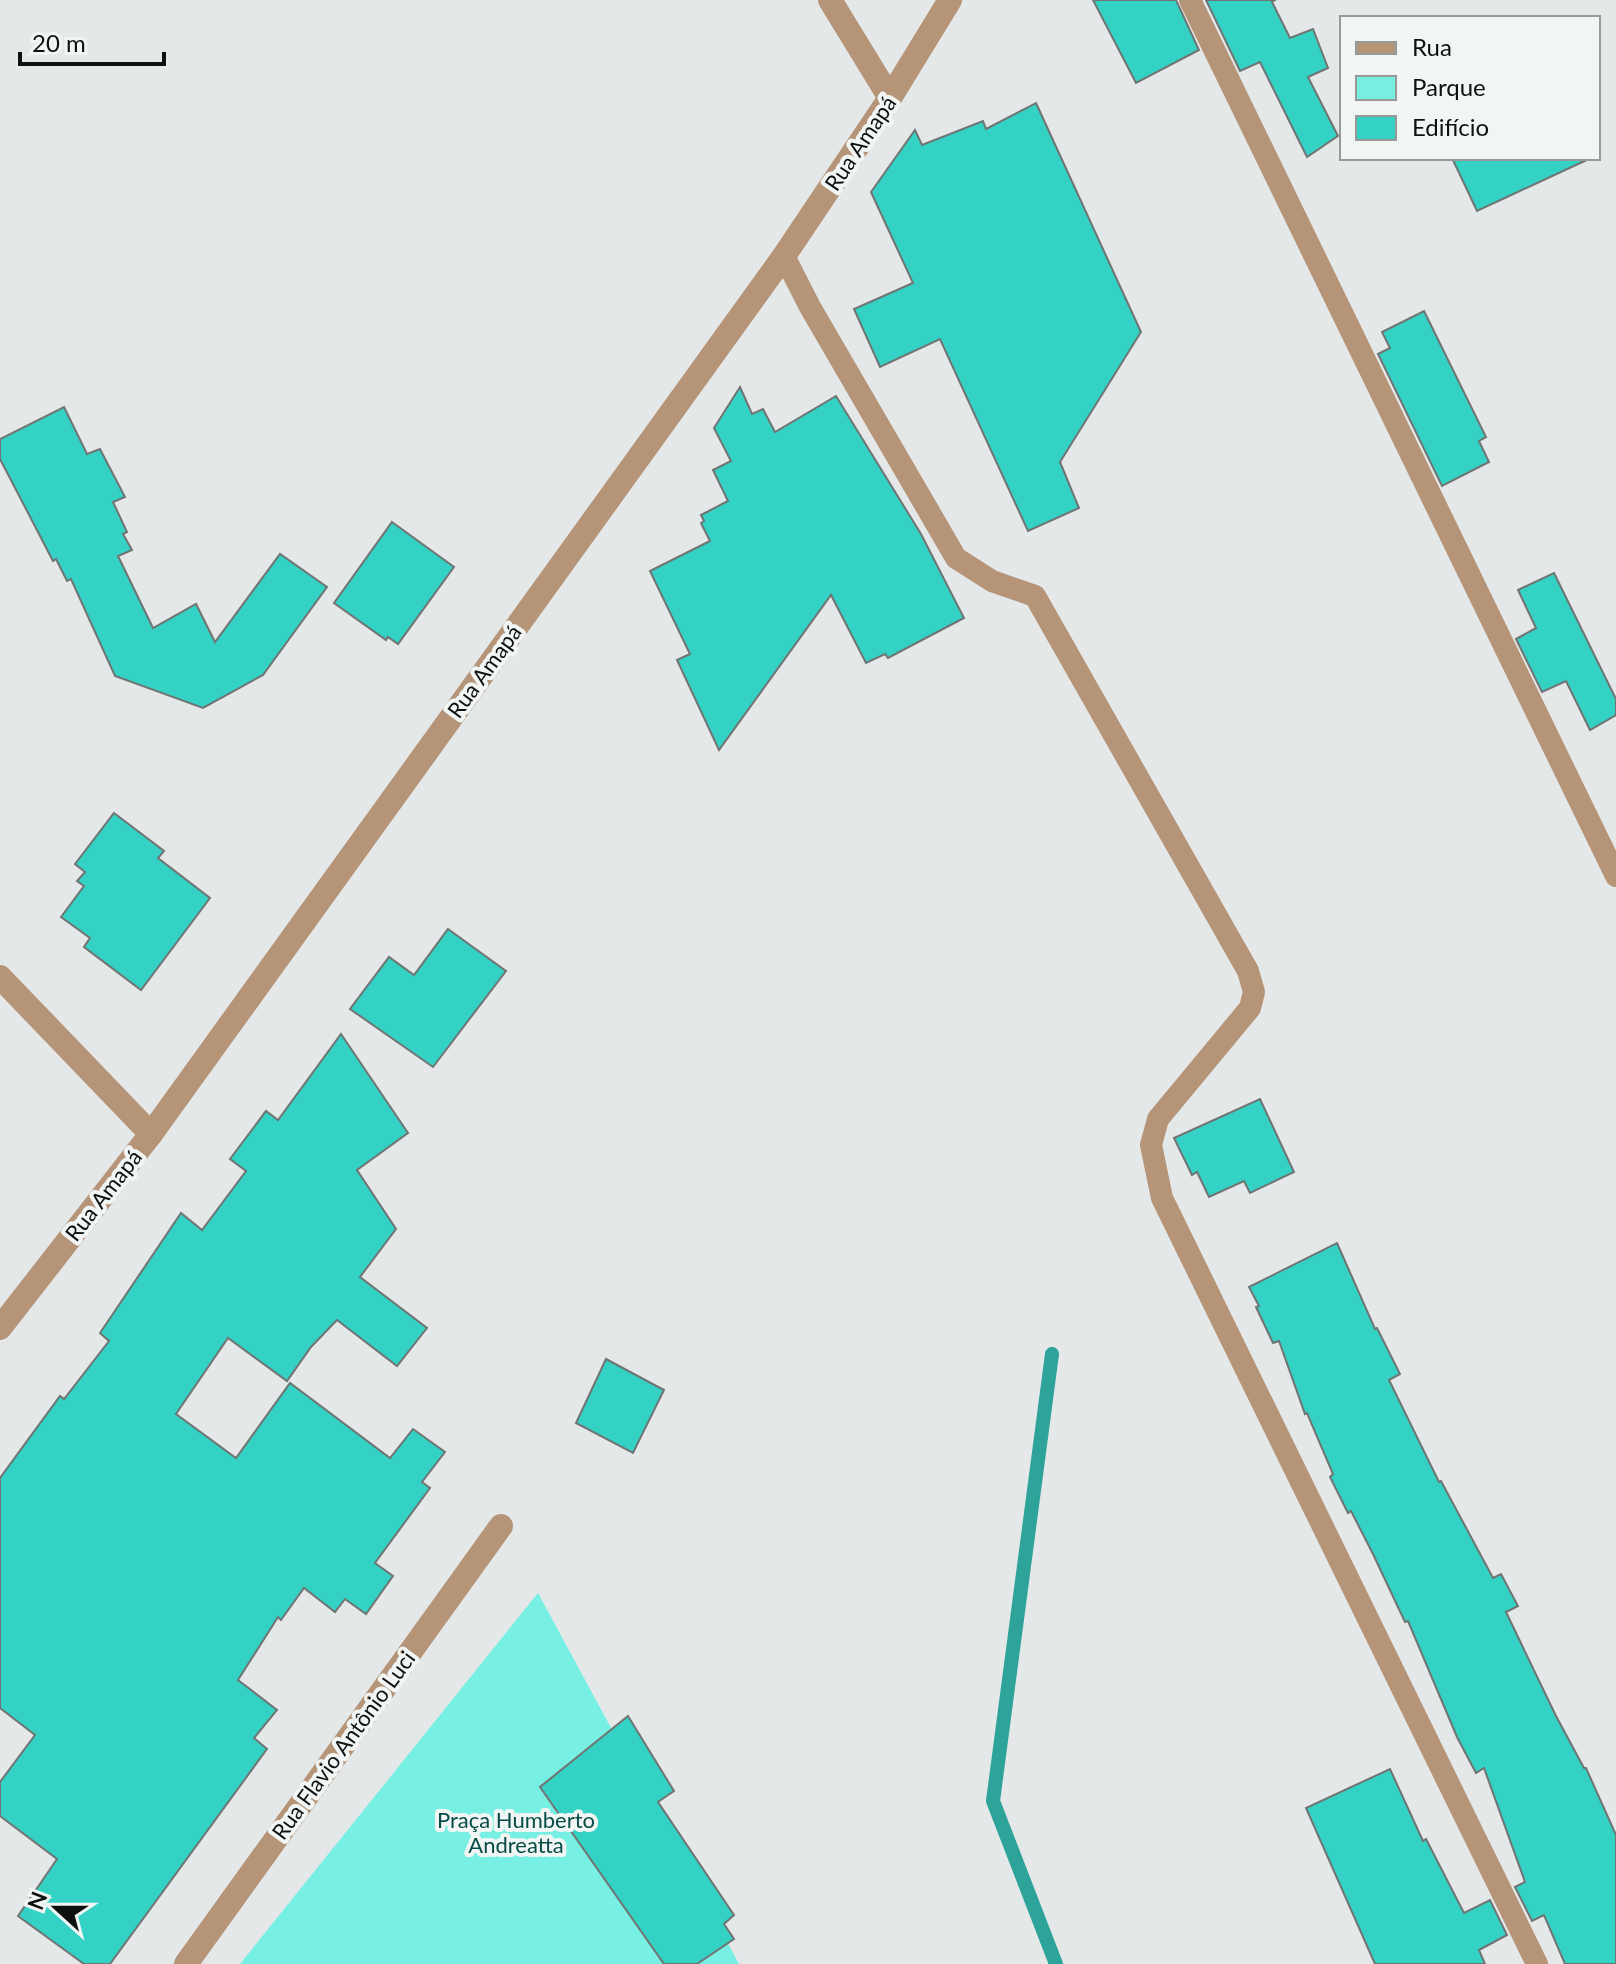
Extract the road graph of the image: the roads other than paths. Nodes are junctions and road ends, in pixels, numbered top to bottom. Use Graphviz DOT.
graph roads {
  1 [pos="830,0"];
  2 [pos="950,0"];
  3 [pos="1190,0"];
  4 [pos="890,98"];
  5 [pos="784,256"];
  6 [pos="1616,876"];
  7 [pos="0,977"];
  8 [pos="151,1134"];
  9 [pos="0,1328"];
  10 [pos="501,1526"];
  11 [pos="186,1964"];
  12 [pos="1537,1964"];
  1 -- 4 [label="street"];
  2 -- 4 [label="street, Rua Amapá"];
  3 -- 6 [label="lane"];
  4 -- 5 [label="street, Rua Amapá"];
  5 -- 8 [label="street, Rua Amapá"];
  5 -- 12 [label="lane"];
  7 -- 8 [label="street"];
  8 -- 9 [label="street, Rua Amapá"];
  10 -- 11 [label="street, Rua Flavio Antônio Luci"];
}
